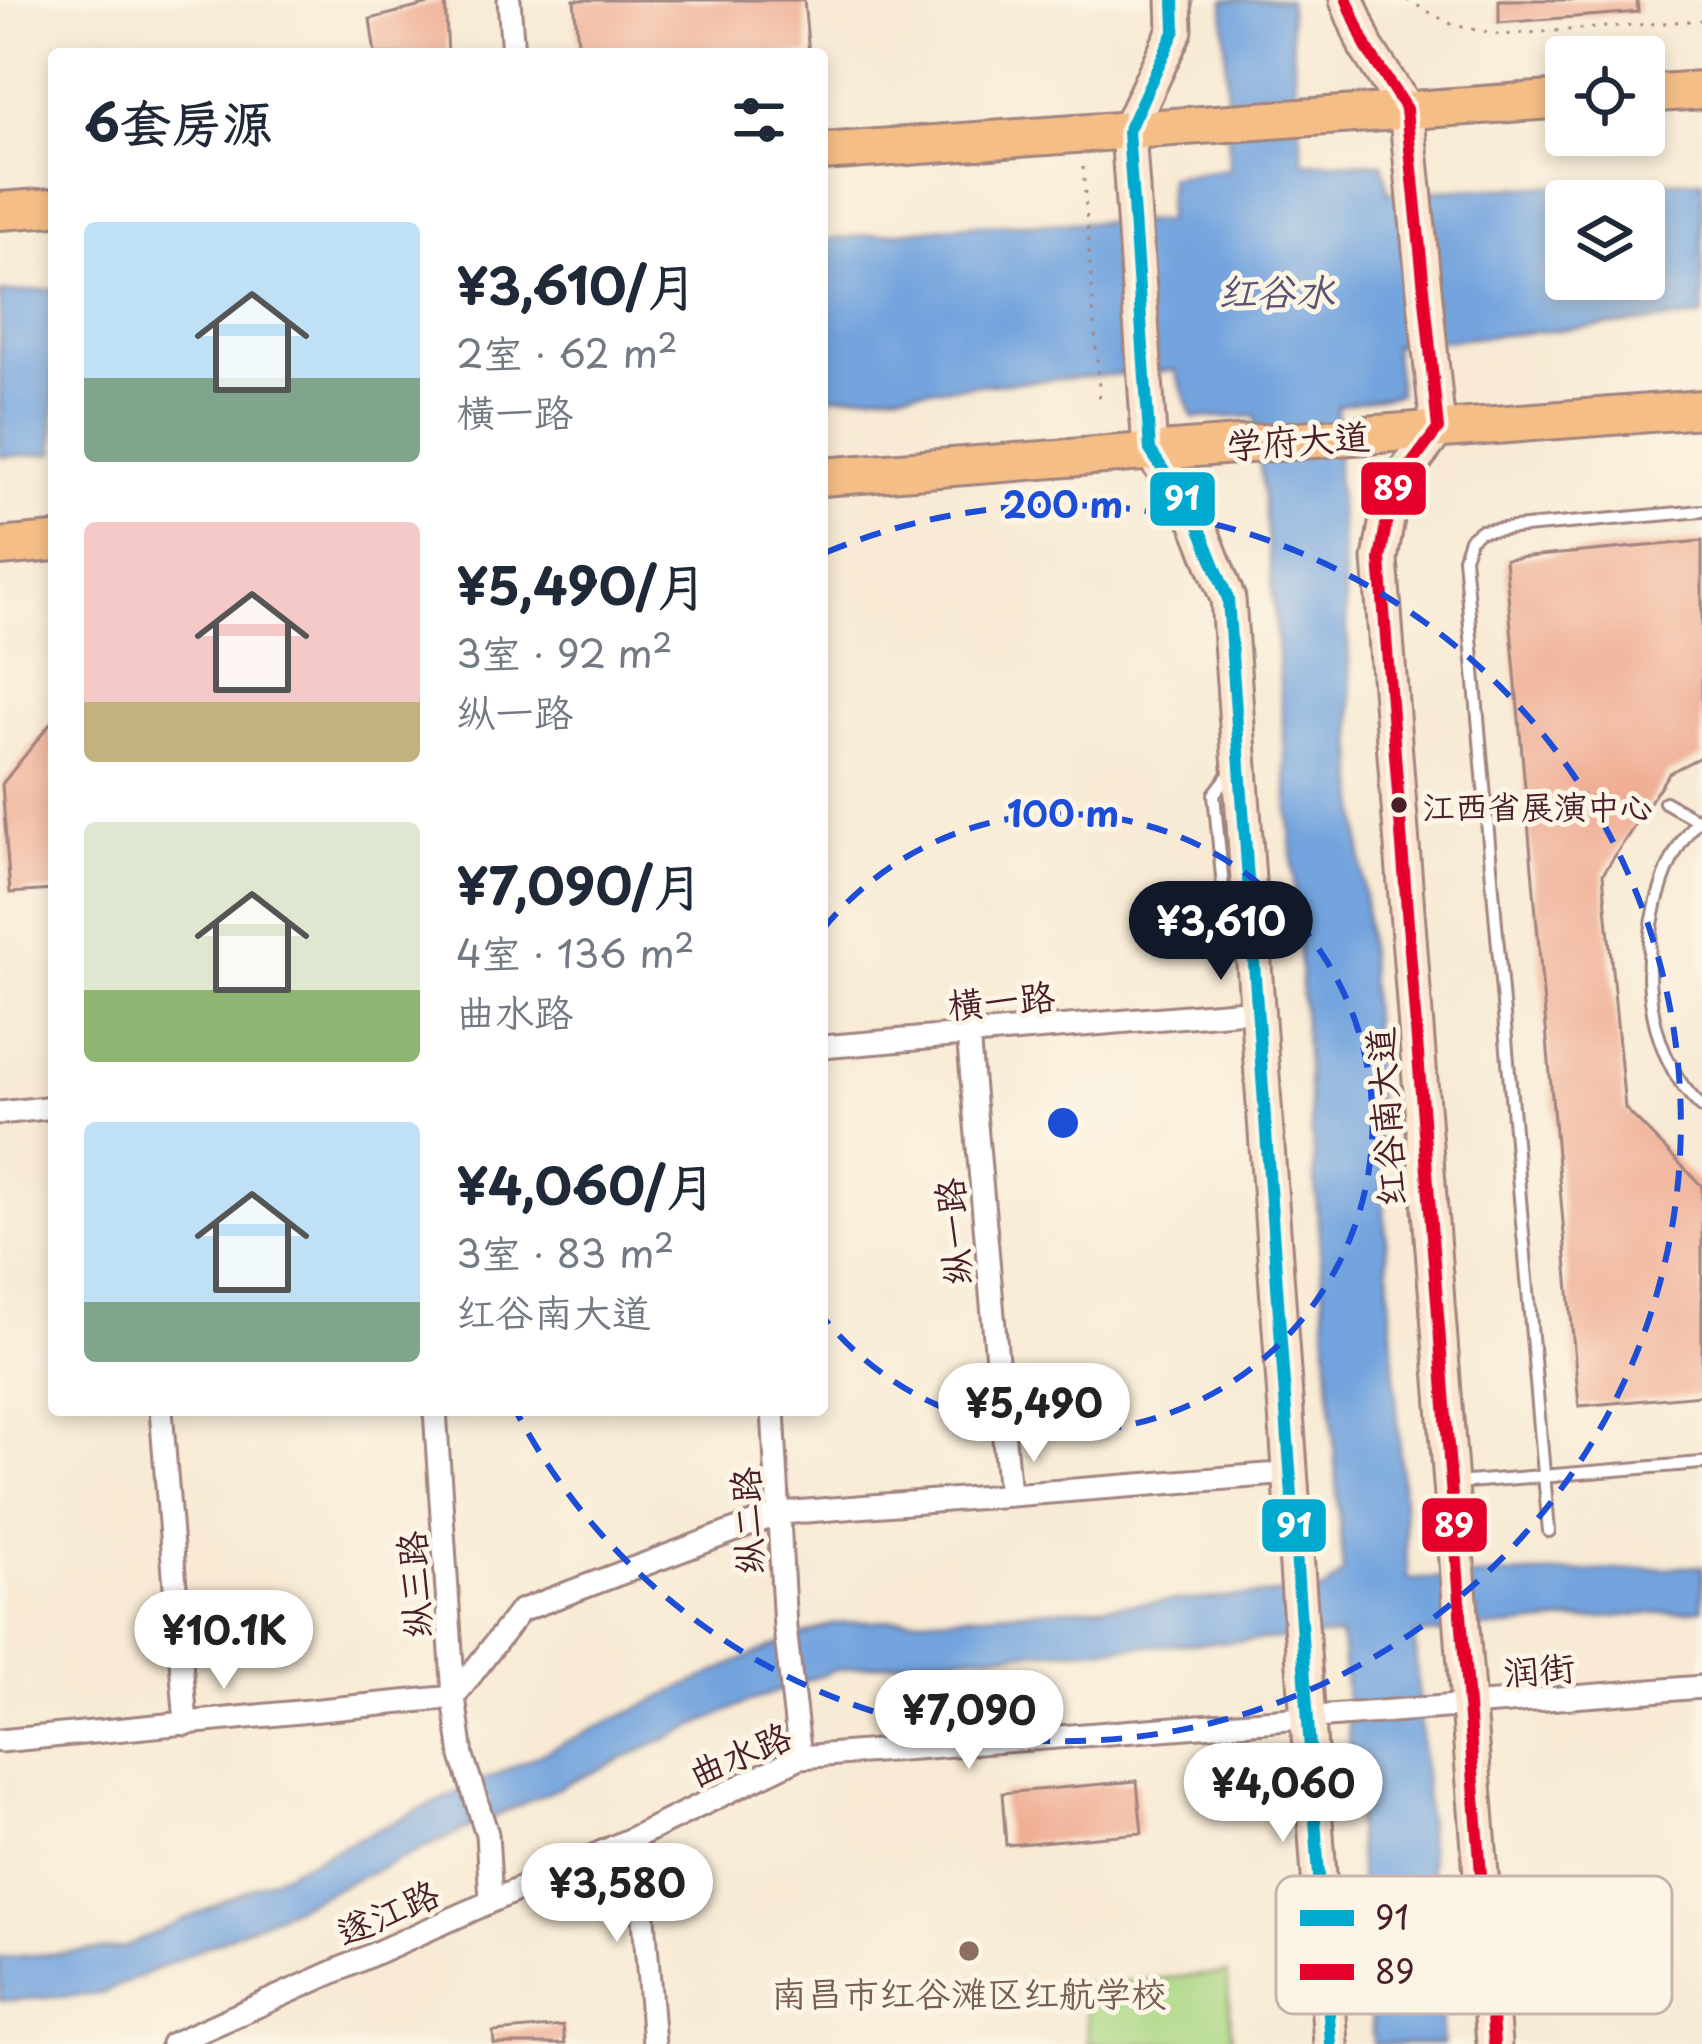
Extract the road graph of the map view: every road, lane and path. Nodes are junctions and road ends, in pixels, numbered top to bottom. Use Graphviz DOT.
graph roads {
  1 [pos="509,0"];
  2 [pos="1174,0"];
  3 [pos="1347,0"];
  4 [pos="1407,0"];
  5 [pos="1702,20"];
  6 [pos="513,48"];
  7 [pos="1702,90"];
  8 [pos="1665,93"];
  9 [pos="1545,100"];
  10 [pos="1406,109"];
  11 [pos="1128,131"];
  12 [pos="828,152"];
  13 [pos="1083,167"];
  14 [pos="48,207"];
  15 [pos="6,209"];
  16 [pos="1100,402"];
  17 [pos="1702,409"];
  18 [pos="1438,429"];
  19 [pos="1150,450"];
  20 [pos="828,477"];
  21 [pos="1702,511"];
  22 [pos="48,543"];
  23 [pos="2,547"];
  24 [pos="1665,802"];
  25 [pos="1700,818"];
  26 [pos="1258,1010"];
  27 [pos="968,1034"];
  28 [pos="828,1046"];
  29 [pos="1702,1107"];
  30 [pos="48,1108"];
  31 [pos="0,1113"];
  32 [pos="161,1416"];
  33 [pos="435,1416"];
  34 [pos="773,1416"];
  35 [pos="1702,1463"];
  36 [pos="1292,1473"];
  37 [pos="1545,1476"];
  38 [pos="1451,1484"];
  39 [pos="1009,1496"];
  40 [pos="781,1513"];
  41 [pos="1549,1531"];
  42 [pos="1702,1688"];
  43 [pos="454,1697"];
  44 [pos="1467,1707"];
  45 [pos="1311,1717"];
  46 [pos="185,1724"];
  47 [pos="0,1741"];
  48 [pos="800,1756"];
  49 [pos="631,1839"];
  50 [pos="1321,1876"];
  51 [pos="1480,1876"];
  52 [pos="491,1900"];
  53 [pos="1329,2014"];
  54 [pos="1491,2014"];
  55 [pos="172,2044"];
  56 [pos="654,2044"];
  57 [pos="1331,2044"];
  58 [pos="1493,2044"];
  1 -- 6 [label="street"];
  2 -- 11 [label="main road"];
  3 -- 10 [label="main road"];
  4 -- 5 [label="path"];
  7 -- 8 [label="main road"];
  9 -- 10 [label="main road"];
  10 -- 11 [label="main road"];
  10 -- 18 [label="main road"];
  11 -- 12 [label="main road"];
  11 -- 19 [label="main road"];
  13 -- 16 [label="path"];
  14 -- 15 [label="main road"];
  17 -- 18 [label="main road, 学府大道"];
  18 -- 19 [label="main road, 学府大道"];
  18 -- 38 [label="main road, 红谷南大道"];
  19 -- 20 [label="main road, 学府大道"];
  19 -- 26 [label="main road"];
  21 -- 37 [label="lane"];
  22 -- 23 [label="main road"];
  24 -- 25 [label="lane"];
  25 -- 29 [label="lane"];
  26 -- 27 [label="street, 横一路"];
  26 -- 36 [label="main road"];
  27 -- 28 [label="street, 横一路"];
  27 -- 39 [label="street, 纵一路"];
  30 -- 31 [label="street"];
  32 -- 46 [label="street"];
  33 -- 43 [label="street, 纵三路"];
  34 -- 40 [label="street, 纵二路"];
  35 -- 37 [label="lane"];
  36 -- 39 [label="street"];
  36 -- 45 [label="main road"];
  37 -- 38 [label="lane"];
  37 -- 41 [label="lane"];
  38 -- 44 [label="main road, 红谷南大道"];
  39 -- 40 [label="street"];
  40 -- 43 [label="street"];
  40 -- 48 [label="street, 纵二路"];
  42 -- 44 [label="street, 润街"];
  43 -- 46 [label="street"];
  43 -- 52 [label="street, 纵三路"];
  44 -- 45 [label="street, 润街"];
  44 -- 51 [label="main road, 红谷南大道"];
  45 -- 48 [label="street, 曲水路"];
  45 -- 50 [label="main road"];
  46 -- 47 [label="street"];
  48 -- 49 [label="street, 曲水路"];
  49 -- 52 [label="street, 遂江路"];
  49 -- 56 [label="street"];
  52 -- 55 [label="street, 遂江路"];
  53 -- 57 [label="main road"];
  54 -- 58 [label="main road, 红谷南大道"];
}
